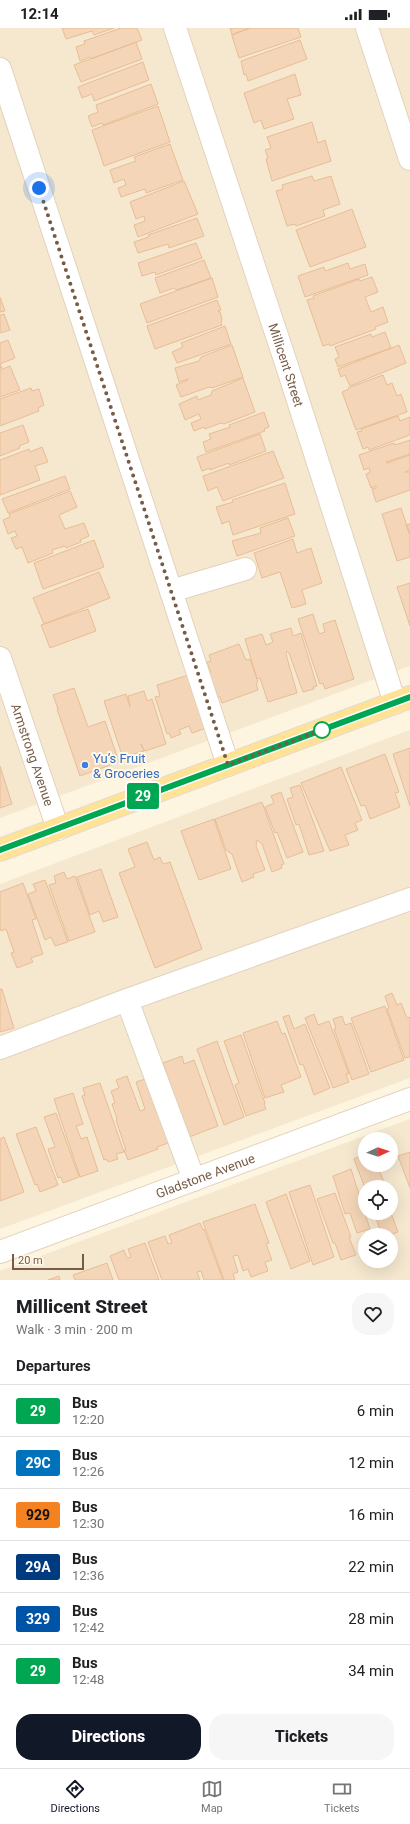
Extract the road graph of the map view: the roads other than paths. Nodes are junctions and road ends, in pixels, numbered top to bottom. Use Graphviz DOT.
graph roads {
  1 [pos="175,28"];
  2 [pos="367,28"];
  3 [pos="0,69"];
  4 [pos="410,158"];
  5 [pos="245,569"];
  6 [pos="171,591"];
  7 [pos="2,669"];
  8 [pos="402,700"];
  9 [pos="228,765"];
  10 [pos="58,829"];
  11 [pos="0,850"];
  12 [pos="410,899"];
  13 [pos="127,1000"];
  14 [pos="0,1048"];
  15 [pos="410,1099"];
  16 [pos="194,1180"];
  17 [pos="0,1252"];
  1 -- 8 [label="street, Millicent Street"];
  2 -- 4 [label="street"];
  3 -- 6 [label="street"];
  5 -- 6 [label="street"];
  6 -- 9 [label="street"];
  7 -- 10 [label="street, Armstrong Avenue"];
  8 -- 9 [label="main road"];
  9 -- 10 [label="main road"];
  10 -- 11 [label="main road"];
  12 -- 13 [label="street"];
  13 -- 14 [label="street"];
  13 -- 16 [label="street"];
  15 -- 16 [label="street, Gladstone Avenue"];
  16 -- 17 [label="street, Gladstone Avenue"];
}
